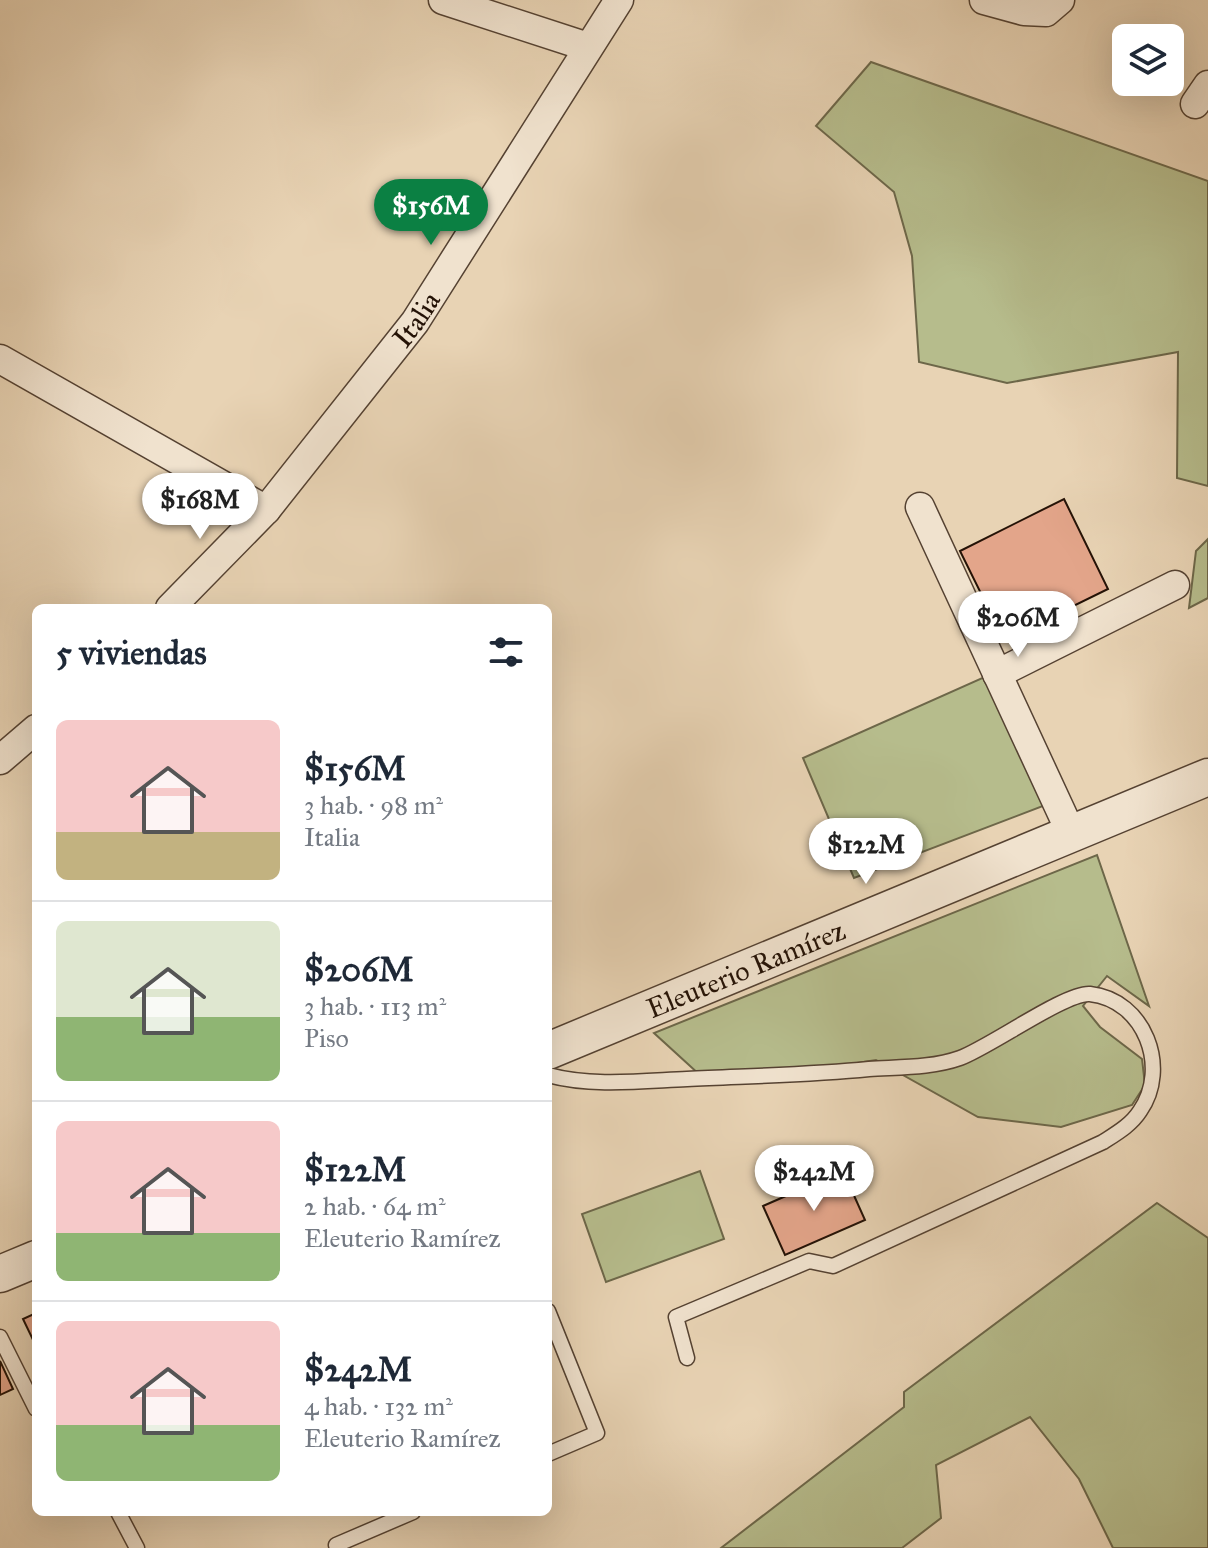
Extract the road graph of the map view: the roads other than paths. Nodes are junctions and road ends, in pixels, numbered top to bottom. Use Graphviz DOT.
graph roads {
  1 [pos="443,0"];
  2 [pos="619,0"];
  3 [pos="984,0"];
  4 [pos="1053,6"];
  5 [pos="588,47"];
  6 [pos="0,359"];
  7 [pos="920,507"];
  8 [pos="266,510"];
  9 [pos="1175,585"];
  10 [pos="174,604"];
  11 [pos="997,674"];
  12 [pos="32,732"];
  13 [pos="0,760"];
  14 [pos="1208,777"];
  15 [pos="1071,833"];
  16 [pos="552,1049"];
  17 [pos="552,1076"];
  18 [pos="32,1261"];
  19 [pos="0,1274"];
  20 [pos="552,1321"];
  21 [pos="0,1337"];
  22 [pos="687,1358"];
  23 [pos="32,1401"];
  24 [pos="552,1452"];
  25 [pos="120,1516"];
  26 [pos="404,1516"];
  27 [pos="137,1548"];
  28 [pos="337,1548"];
  1 -- 5 [label="street"];
  2 -- 5 [label="street, Italia"];
  3 -- 4 [label="street"];
  5 -- 8 [label="street, Italia"];
  6 -- 8 [label="street"];
  7 -- 11 [label="street"];
  8 -- 10 [label="street, Italia"];
  9 -- 11 [label="street"];
  11 -- 15 [label="street"];
  12 -- 13 [label="street"];
  14 -- 15 [label="street, Eleuterio Ramírez"];
  15 -- 16 [label="street, Eleuterio Ramírez"];
  17 -- 22 [label="lane"];
  18 -- 19 [label="street"];
  20 -- 24 [label="lane"];
  21 -- 23 [label="lane"];
  25 -- 27 [label="lane"];
  26 -- 28 [label="lane"];
}
